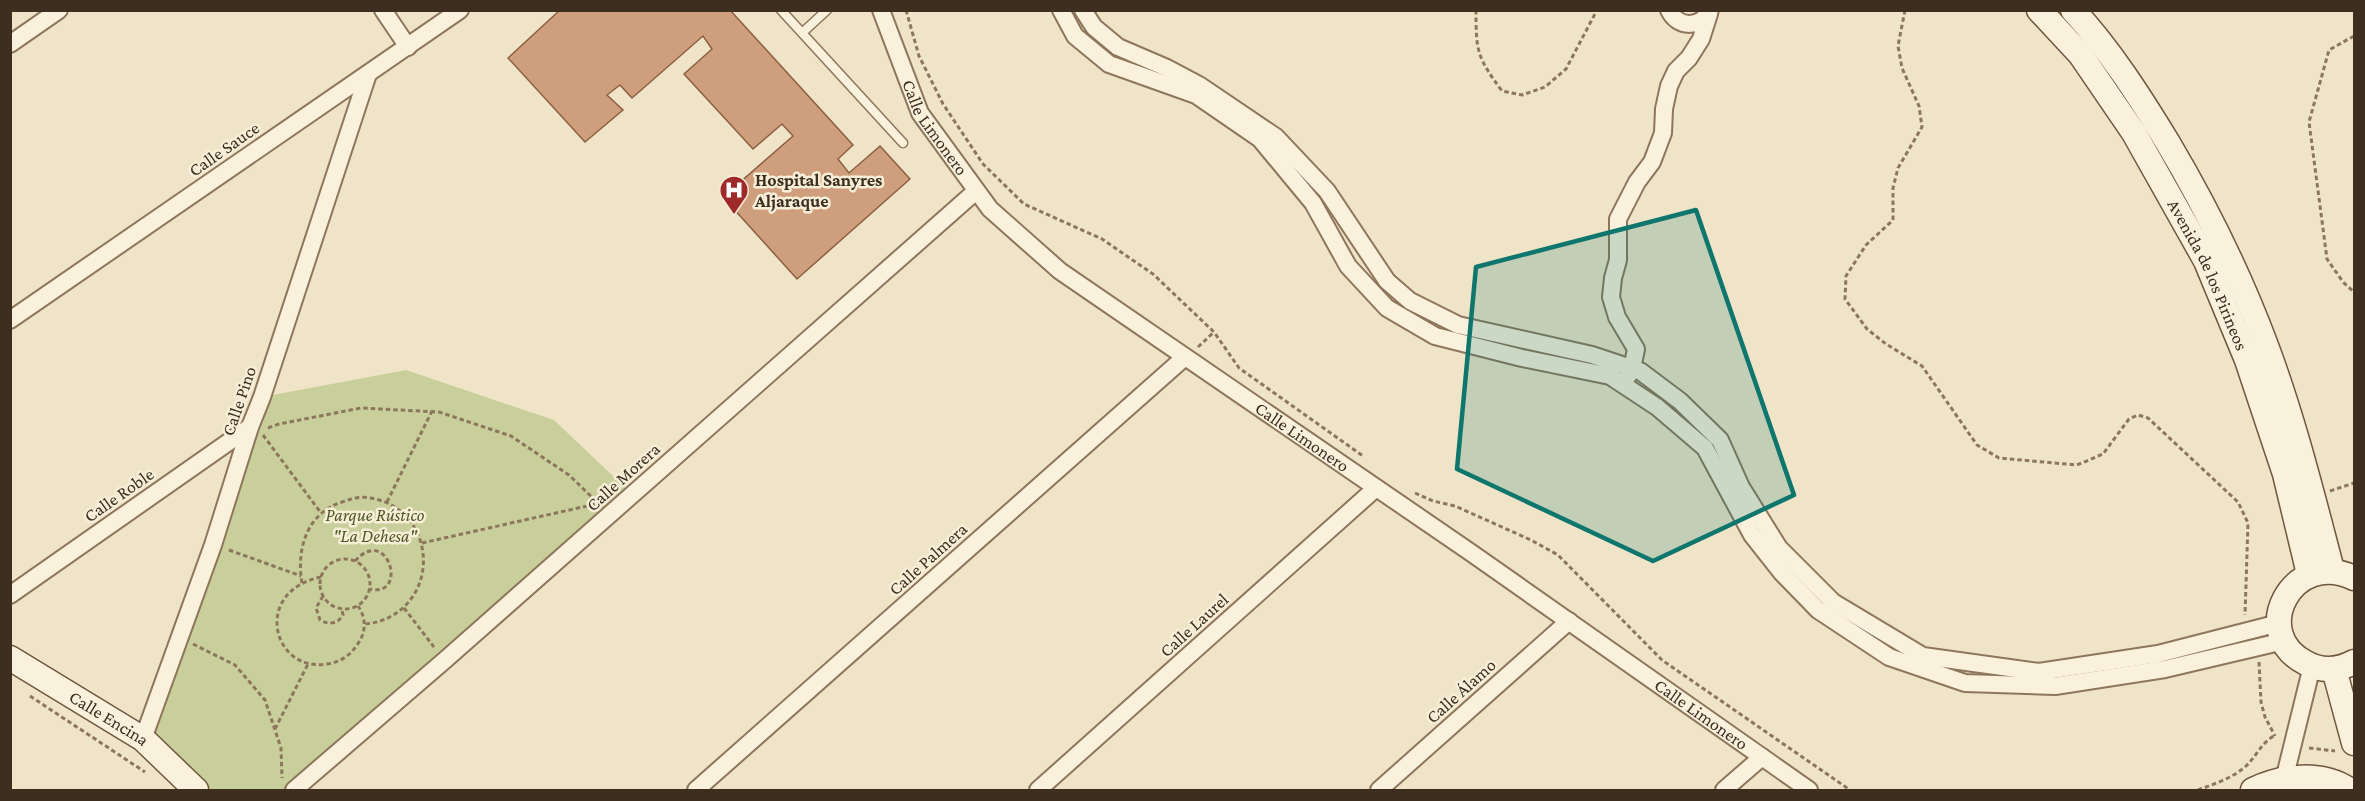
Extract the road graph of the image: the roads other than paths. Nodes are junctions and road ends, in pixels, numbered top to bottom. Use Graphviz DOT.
graph roads {
  1 [pos="59,10"];
  2 [pos="382,10"];
  3 [pos="460,10"];
  4 [pos="781,10"];
  5 [pos="827,10"];
  6 [pos="881,10"];
  7 [pos="1061,10"];
  8 [pos="1083,10"];
  9 [pos="1670,10"];
  10 [pos="2039,10"];
  11 [pos="2073,10"];
  12 [pos="1709,12"];
  13 [pos="802,33"];
  14 [pos="10,44"];
  15 [pos="408,47"];
  16 [pos="368,74"];
  17 [pos="903,143"];
  18 [pos="976,191"];
  19 [pos="10,320"];
  20 [pos="1185,357"];
  21 [pos="1632,369"];
  22 [pos="1623,385"];
  23 [pos="250,427"];
  24 [pos="1376,488"];
  25 [pos="2321,572"];
  26 [pos="2355,578"];
  27 [pos="10,595"];
  28 [pos="1569,621"];
  29 [pos="2281,632"];
  30 [pos="10,658"];
  31 [pos="2334,666"];
  32 [pos="143,739"];
  33 [pos="2355,743"];
  34 [pos="1762,757"];
  35 [pos="2284,780"];
  36 [pos="288,789"];
  37 [pos="196,790"];
  38 [pos="696,790"];
  39 [pos="1038,790"];
  40 [pos="1379,790"];
  41 [pos="1724,790"];
  42 [pos="1809,790"];
  43 [pos="2253,790"];
  44 [pos="2349,790"];
  1 -- 14 [label="street"];
  2 -- 15 [label="street"];
  3 -- 15 [label="street, Calle Sauce"];
  4 -- 13 [label="lane"];
  5 -- 13 [label="lane"];
  6 -- 18 [label="street, Calle Limonero"];
  7 -- 22 [label="street"];
  8 -- 21 [label="street"];
  9 -- 12 [label="street"];
  10 -- 25 [label="street, Avenida de los Pirineos"];
  11 -- 25 [label="street, Avenida de los Pirineos"];
  12 -- 21 [label="street"];
  13 -- 17 [label="lane"];
  15 -- 16 [label="street, Calle Sauce"];
  16 -- 19 [label="street, Calle Sauce"];
  16 -- 23 [label="street, Calle Pino"];
  18 -- 20 [label="street, Calle Limonero"];
  18 -- 36 [label="street, Calle Morera"];
  20 -- 24 [label="street, Calle Limonero"];
  20 -- 38 [label="street, Calle Palmera"];
  21 -- 22 [label="street"];
  21 -- 29 [label="street"];
  22 -- 29 [label="street"];
  23 -- 27 [label="street, Calle Roble"];
  23 -- 32 [label="street, Calle Pino"];
  24 -- 28 [label="street, Calle Limonero"];
  24 -- 39 [label="street, Calle Laurel"];
  25 -- 26 [label="street"];
  25 -- 29 [label="street"];
  28 -- 34 [label="street, Calle Limonero"];
  28 -- 40 [label="street, Calle Álamo"];
  29 -- 31 [label="street"];
  30 -- 32 [label="street, Calle Encina"];
  31 -- 33 [label="street"];
  31 -- 35 [label="street"];
  32 -- 37 [label="street, Calle Encina"];
  34 -- 41 [label="street"];
  34 -- 42 [label="street, Calle Limonero"];
  35 -- 43 [label="street"];
  35 -- 44 [label="street"];
}
